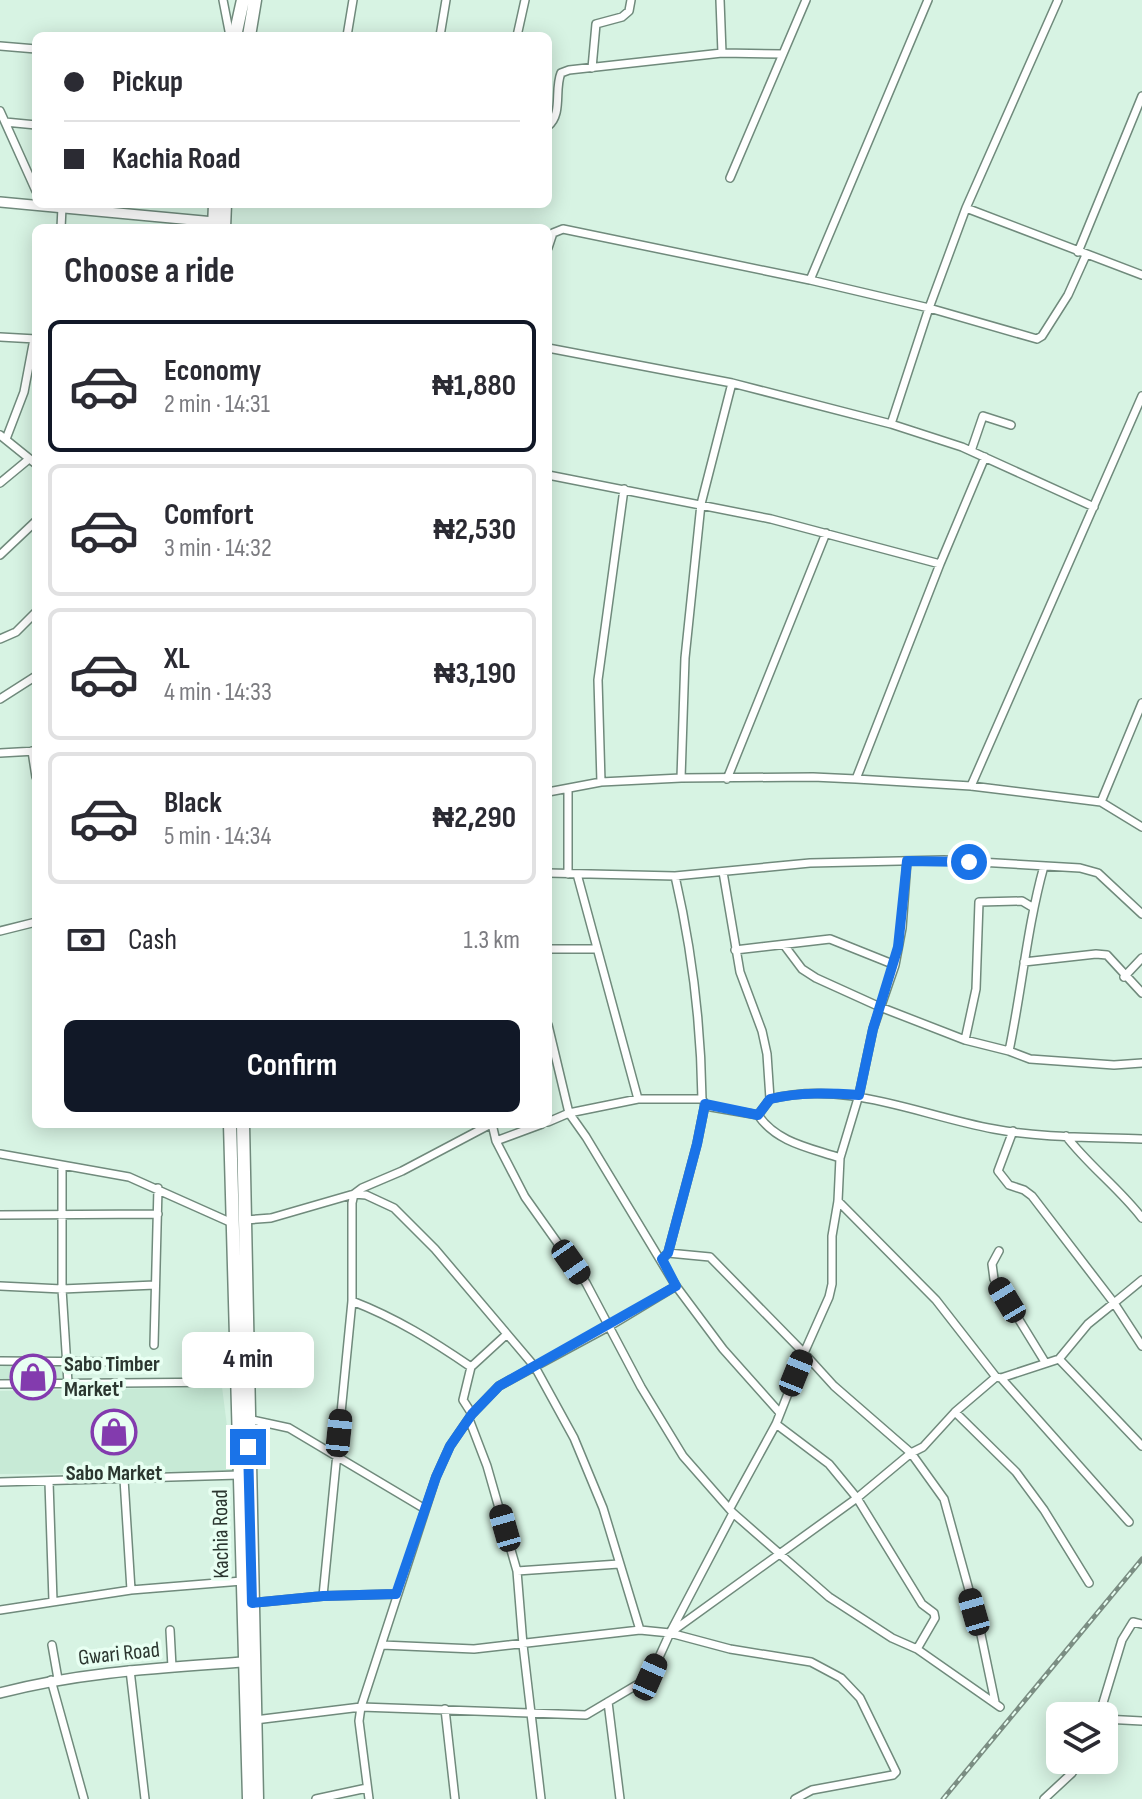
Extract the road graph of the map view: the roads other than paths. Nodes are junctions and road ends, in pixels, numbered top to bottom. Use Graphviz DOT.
graph roads {
  1 [pos="223,0"];
  2 [pos="243,0"];
  3 [pos="255,0"];
  4 [pos="353,0"];
  5 [pos="446,0"];
  6 [pos="525,0"];
  7 [pos="631,0"];
  8 [pos="720,0"];
  9 [pos="806,0"];
  10 [pos="928,0"];
  11 [pos="1058,0"];
  12 [pos="239,32"];
  13 [pos="240,32"];
  14 [pos="240,32"];
  15 [pos="348,32"];
  16 [pos="441,32"];
  17 [pos="518,32"];
  18 [pos="0,46"];
  19 [pos="32,49"];
  20 [pos="722,53"];
  21 [pos="782,54"];
  22 [pos="592,68"];
  23 [pos="1142,96"];
  24 [pos="0,111"];
  25 [pos="552,121"];
  26 [pos="5,122"];
  27 [pos="32,125"];
  28 [pos="730,178"];
  29 [pos="32,182"];
  30 [pos="0,202"];
  31 [pos="32,204"];
  32 [pos="70,208"];
  33 [pos="966,208"];
  34 [pos="202,224"];
  35 [pos="552,236"];
  36 [pos="1082,253"];
  37 [pos="1142,275"];
  38 [pos="810,280"];
  39 [pos="929,308"];
  40 [pos="0,337"];
  41 [pos="32,339"];
  42 [pos="552,349"];
  43 [pos="32,353"];
  44 [pos="732,383"];
  45 [pos="1142,396"];
  46 [pos="891,424"];
  47 [pos="1011,425"];
  48 [pos="3,437"];
  49 [pos="971,451"];
  50 [pos="985,457"];
  51 [pos="32,460"];
  52 [pos="32,462"];
  53 [pos="552,476"];
  54 [pos="0,483"];
  55 [pos="624,489"];
  56 [pos="701,504"];
  57 [pos="1094,507"];
  58 [pos="32,525"];
  59 [pos="826,533"];
  60 [pos="0,555"];
  61 [pos="940,564"];
  62 [pos="32,616"];
  63 [pos="0,639"];
  64 [pos="32,679"];
  65 [pos="0,699"];
  66 [pos="1142,703"];
  67 [pos="0,751"];
  68 [pos="32,751"];
  69 [pos="681,778"];
  70 [pos="727,779"];
  71 [pos="856,779"];
  72 [pos="601,782"];
  73 [pos="971,786"];
  74 [pos="568,789"];
  75 [pos="552,791"];
  76 [pos="1101,802"];
  77 [pos="1142,827"];
  78 [pos="907,861"];
  79 [pos="1044,866"];
  80 [pos="723,872"];
  81 [pos="552,873"];
  82 [pos="572,874"];
  83 [pos="675,876"];
  84 [pos="1032,907"];
  85 [pos="1142,914"];
  86 [pos="32,923"];
  87 [pos="0,931"];
  88 [pos="784,945"];
  89 [pos="552,949"];
  90 [pos="596,949"];
  91 [pos="735,950"];
  92 [pos="1142,958"];
  93 [pos="1024,962"];
  94 [pos="895,965"];
  95 [pos="1124,977"];
  96 [pos="1142,993"];
  97 [pos="880,1007"];
  98 [pos="965,1040"];
  99 [pos="552,1042"];
  100 [pos="1009,1051"];
  101 [pos="1142,1063"];
  102 [pos="859,1095"];
  103 [pos="638,1099"];
  104 [pos="770,1099"];
  105 [pos="703,1102"];
  106 [pos="569,1113"];
  107 [pos="758,1115"];
  108 [pos="552,1120"];
  109 [pos="230,1128"];
  110 [pos="243,1128"];
  111 [pos="483,1128"];
  112 [pos="492,1128"];
  113 [pos="531,1128"];
  114 [pos="1013,1131"];
  115 [pos="1066,1136"];
  116 [pos="1142,1139"];
  117 [pos="496,1141"];
  118 [pos="0,1154"];
  119 [pos="840,1158"];
  120 [pos="62,1167"];
  121 [pos="158,1188"];
  122 [pos="354,1194"];
  123 [pos="239,1196"];
  124 [pos="838,1201"];
  125 [pos="158,1214"];
  126 [pos="0,1215"];
  127 [pos="62,1216"];
  128 [pos="1142,1218"];
  129 [pos="240,1222"];
  130 [pos="999,1251"];
  131 [pos="665,1256"];
  132 [pos="1142,1280"];
  133 [pos="155,1285"];
  134 [pos="0,1286"];
  135 [pos="676,1286"];
  136 [pos="62,1289"];
  137 [pos="352,1301"];
  138 [pos="1114,1303"];
  139 [pos="608,1327"];
  140 [pos="507,1334"];
  141 [pos="154,1345"];
  142 [pos="1142,1346"];
  143 [pos="804,1353"];
  144 [pos="1059,1359"];
  145 [pos="0,1361"];
  146 [pos="119,1362"];
  147 [pos="1045,1362"];
  148 [pos="67,1364"];
  149 [pos="471,1367"];
  150 [pos="535,1367"];
  151 [pos="998,1377"];
  152 [pos="237,1382"];
  153 [pos="68,1383"];
  154 [pos="0,1384"];
  155 [pos="955,1412"];
  156 [pos="780,1413"];
  157 [pos="470,1416"];
  158 [pos="248,1419"];
  159 [pos="776,1424"];
  160 [pos="1142,1446"];
  161 [pos="911,1453"];
  162 [pos="336,1457"];
  163 [pos="239,1475"];
  164 [pos="124,1479"];
  165 [pos="0,1482"];
  166 [pos="49,1482"];
  167 [pos="857,1498"];
  168 [pos="425,1509"];
  169 [pos="732,1511"];
  170 [pos="1129,1522"];
  171 [pos="777,1554"];
  172 [pos="619,1564"];
  173 [pos="517,1571"];
  174 [pos="242,1581"];
  175 [pos="1089,1583"];
  176 [pos="131,1590"];
  177 [pos="396,1594"];
  178 [pos="323,1596"];
  179 [pos="53,1601"];
  180 [pos="252,1603"];
  181 [pos="0,1610"];
  182 [pos="1142,1624"];
  183 [pos="170,1630"];
  184 [pos="640,1630"];
  185 [pos="670,1633"];
  186 [pos="52,1645"];
  187 [pos="382,1645"];
  188 [pos="523,1645"];
  189 [pos="917,1649"];
  190 [pos="243,1662"];
  191 [pos="172,1667"];
  192 [pos="130,1670"];
  193 [pos="54,1679"];
  194 [pos="0,1693"];
  195 [pos="608,1702"];
  196 [pos="1106,1702"];
  197 [pos="361,1707"];
  198 [pos="445,1709"];
  199 [pos="530,1712"];
  200 [pos="1118,1719"];
  201 [pos="255,1720"];
  202 [pos="1142,1721"];
  203 [pos="1071,1774"];
  204 [pos="367,1788"];
  205 [pos="84,1799"];
  206 [pos="145,1799"];
  207 [pos="249,1799"];
  208 [pos="257,1799"];
  209 [pos="316,1799"];
  210 [pos="369,1799"];
  211 [pos="455,1799"];
  212 [pos="541,1799"];
  213 [pos="620,1799"];
  214 [pos="795,1799"];
  215 [pos="1044,1799"];
  1 -- 12 [label="street"];
  2 -- 13 [label="highway"];
  3 -- 14 [label="highway"];
  4 -- 15 [label="street"];
  5 -- 16 [label="street"];
  6 -- 17 [label="street"];
  7 -- 22 [label="street"];
  8 -- 20 [label="street"];
  9 -- 21 [label="street"];
  10 -- 38 [label="street"];
  11 -- 33 [label="street"];
  18 -- 19 [label="street"];
  20 -- 21 [label="street"];
  20 -- 22 [label="street"];
  21 -- 28 [label="street"];
  22 -- 25 [label="street"];
  23 -- 36 [label="street"];
  24 -- 26 [label="street"];
  26 -- 27 [label="street"];
  26 -- 29 [label="street"];
  30 -- 31 [label="street"];
  32 -- 34 [label="street"];
  33 -- 36 [label="street"];
  33 -- 39 [label="street"];
  35 -- 38 [label="street"];
  36 -- 37 [label="street"];
  36 -- 39 [label="street"];
  38 -- 39 [label="street"];
  39 -- 46 [label="street"];
  40 -- 41 [label="street"];
  42 -- 44 [label="street"];
  43 -- 48 [label="street"];
  44 -- 46 [label="street"];
  44 -- 56 [label="street"];
  45 -- 57 [label="street"];
  46 -- 49 [label="street"];
  47 -- 49 [label="street"];
  48 -- 51 [label="street"];
  49 -- 50 [label="street"];
  50 -- 57 [label="street"];
  50 -- 61 [label="street"];
  52 -- 54 [label="street"];
  53 -- 55 [label="street"];
  55 -- 56 [label="street"];
  55 -- 72 [label="street"];
  56 -- 59 [label="street"];
  56 -- 69 [label="street"];
  57 -- 73 [label="street"];
  58 -- 60 [label="street"];
  59 -- 61 [label="street"];
  59 -- 70 [label="street"];
  61 -- 71 [label="street"];
  62 -- 63 [label="street"];
  64 -- 65 [label="street"];
  66 -- 76 [label="street"];
  67 -- 68 [label="street"];
  69 -- 70 [label="street"];
  69 -- 72 [label="street"];
  70 -- 71 [label="street"];
  71 -- 73 [label="street"];
  72 -- 74 [label="street"];
  73 -- 76 [label="street"];
  74 -- 75 [label="street"];
  74 -- 82 [label="street"];
  76 -- 77 [label="street"];
  78 -- 79 [label="street"];
  78 -- 80 [label="street"];
  78 -- 94 [label="street"];
  79 -- 84 [label="street"];
  79 -- 85 [label="street"];
  80 -- 83 [label="street"];
  80 -- 91 [label="street"];
  81 -- 82 [label="street"];
  82 -- 83 [label="street"];
  82 -- 90 [label="street"];
  83 -- 105 [label="street"];
  84 -- 93 [label="street"];
  84 -- 98 [label="street"];
  86 -- 87 [label="street"];
  88 -- 91 [label="street"];
  88 -- 94 [label="street"];
  88 -- 97 [label="street"];
  89 -- 90 [label="street"];
  90 -- 103 [label="street"];
  91 -- 104 [label="street"];
  92 -- 95 [label="street"];
  93 -- 95 [label="street"];
  93 -- 100 [label="street"];
  94 -- 97 [label="street"];
  95 -- 96 [label="street"];
  97 -- 98 [label="street"];
  97 -- 102 [label="street"];
  98 -- 100 [label="street"];
  99 -- 106 [label="street"];
  100 -- 101 [label="street"];
  102 -- 104 [label="street"];
  102 -- 114 [label="street"];
  102 -- 119 [label="street"];
  103 -- 105 [label="street"];
  103 -- 106 [label="street"];
  104 -- 107 [label="street"];
  105 -- 107 [label="street"];
  105 -- 131 [label="street"];
  106 -- 108 [label="street"];
  106 -- 131 [label="street"];
  107 -- 119 [label="street"];
  109 -- 123 [label="highway, Kachia Road"];
  110 -- 123 [label="highway, Kachia Road"];
  111 -- 122 [label="street"];
  112 -- 117 [label="street"];
  113 -- 117 [label="street"];
  114 -- 115 [label="street"];
  114 -- 138 [label="street"];
  115 -- 116 [label="street"];
  115 -- 128 [label="street"];
  117 -- 139 [label="street"];
  118 -- 120 [label="street"];
  119 -- 124 [label="street"];
  120 -- 121 [label="street"];
  120 -- 127 [label="street"];
  121 -- 125 [label="street"];
  121 -- 129 [label="street"];
  122 -- 129 [label="street"];
  122 -- 137 [label="street"];
  122 -- 140 [label="street"];
  123 -- 129 [label="highway, Kachia Road"];
  124 -- 143 [label="street"];
  124 -- 151 [label="street"];
  125 -- 127 [label="street"];
  125 -- 133 [label="street"];
  126 -- 127 [label="street"];
  127 -- 136 [label="street"];
  129 -- 152 [label="highway, Kachia Road"];
  129 -- 158 [label="highway, Kachia Road"];
  130 -- 147 [label="street"];
  131 -- 135 [label="street"];
  131 -- 143 [label="street"];
  132 -- 138 [label="street"];
  133 -- 136 [label="street"];
  133 -- 141 [label="street"];
  134 -- 136 [label="street"];
  135 -- 139 [label="street"];
  135 -- 156 [label="street"];
  136 -- 148 [label="street"];
  137 -- 149 [label="street"];
  137 -- 162 [label="street"];
  138 -- 142 [label="street"];
  138 -- 144 [label="street"];
  139 -- 150 [label="street"];
  139 -- 169 [label="street"];
  140 -- 149 [label="street"];
  140 -- 150 [label="street"];
  143 -- 156 [label="street"];
  143 -- 161 [label="street"];
  144 -- 147 [label="street"];
  144 -- 160 [label="street"];
  145 -- 148 [label="street"];
  146 -- 148 [label="street"];
  147 -- 151 [label="street"];
  148 -- 153 [label="street"];
  149 -- 157 [label="street"];
  150 -- 157 [label="street"];
  150 -- 172 [label="street"];
  151 -- 155 [label="street"];
  151 -- 170 [label="street"];
  152 -- 153 [label="street"];
  152 -- 163 [label="highway, Kachia Road"];
  153 -- 154 [label="street"];
  155 -- 161 [label="street"];
  155 -- 175 [label="street"];
  156 -- 159 [label="street"];
  157 -- 168 [label="street"];
  157 -- 173 [label="street"];
  158 -- 162 [label="street"];
  158 -- 180 [label="highway, Kachia Road"];
  159 -- 167 [label="street"];
  159 -- 169 [label="street"];
  161 -- 167 [label="street"];
  161 -- 189 [label="street"];
  162 -- 168 [label="street"];
  162 -- 178 [label="street"];
  163 -- 164 [label="street"];
  163 -- 174 [label="highway, Kachia Road"];
  164 -- 166 [label="street"];
  164 -- 176 [label="street"];
  165 -- 166 [label="street"];
  166 -- 179 [label="street"];
  167 -- 171 [label="street"];
  167 -- 189 [label="street"];
  168 -- 177 [label="street"];
  169 -- 171 [label="street"];
  169 -- 185 [label="street"];
  171 -- 185 [label="street"];
  171 -- 189 [label="street"];
  172 -- 173 [label="street"];
  172 -- 184 [label="street"];
  173 -- 188 [label="street"];
  174 -- 176 [label="street"];
  174 -- 190 [label="highway, Kachia Road"];
  176 -- 179 [label="street"];
  177 -- 178 [label="street"];
  177 -- 187 [label="street"];
  178 -- 180 [label="street"];
  179 -- 181 [label="street"];
  180 -- 201 [label="highway, Kachia Road"];
  182 -- 196 [label="street"];
  183 -- 191 [label="street"];
  184 -- 185 [label="street"];
  184 -- 188 [label="street"];
  185 -- 195 [label="street"];
  185 -- 214 [label="street"];
  186 -- 193 [label="street"];
  187 -- 188 [label="street"];
  187 -- 197 [label="street"];
  188 -- 199 [label="street"];
  190 -- 191 [label="street, Gwari Road"];
  190 -- 207 [label="highway, Kachia Road"];
  191 -- 192 [label="street, Gwari Road"];
  192 -- 193 [label="street, Gwari Road"];
  192 -- 206 [label="street"];
  193 -- 194 [label="street, Gwari Road"];
  193 -- 205 [label="street"];
  195 -- 199 [label="street"];
  195 -- 213 [label="street"];
  197 -- 198 [label="street"];
  197 -- 201 [label="street"];
  197 -- 204 [label="street"];
  198 -- 199 [label="street"];
  198 -- 211 [label="street"];
  199 -- 212 [label="street"];
  200 -- 202 [label="street"];
  201 -- 208 [label="highway, Kachia Road"];
  203 -- 215 [label="street"];
  204 -- 209 [label="street"];
  204 -- 210 [label="street"];
}
